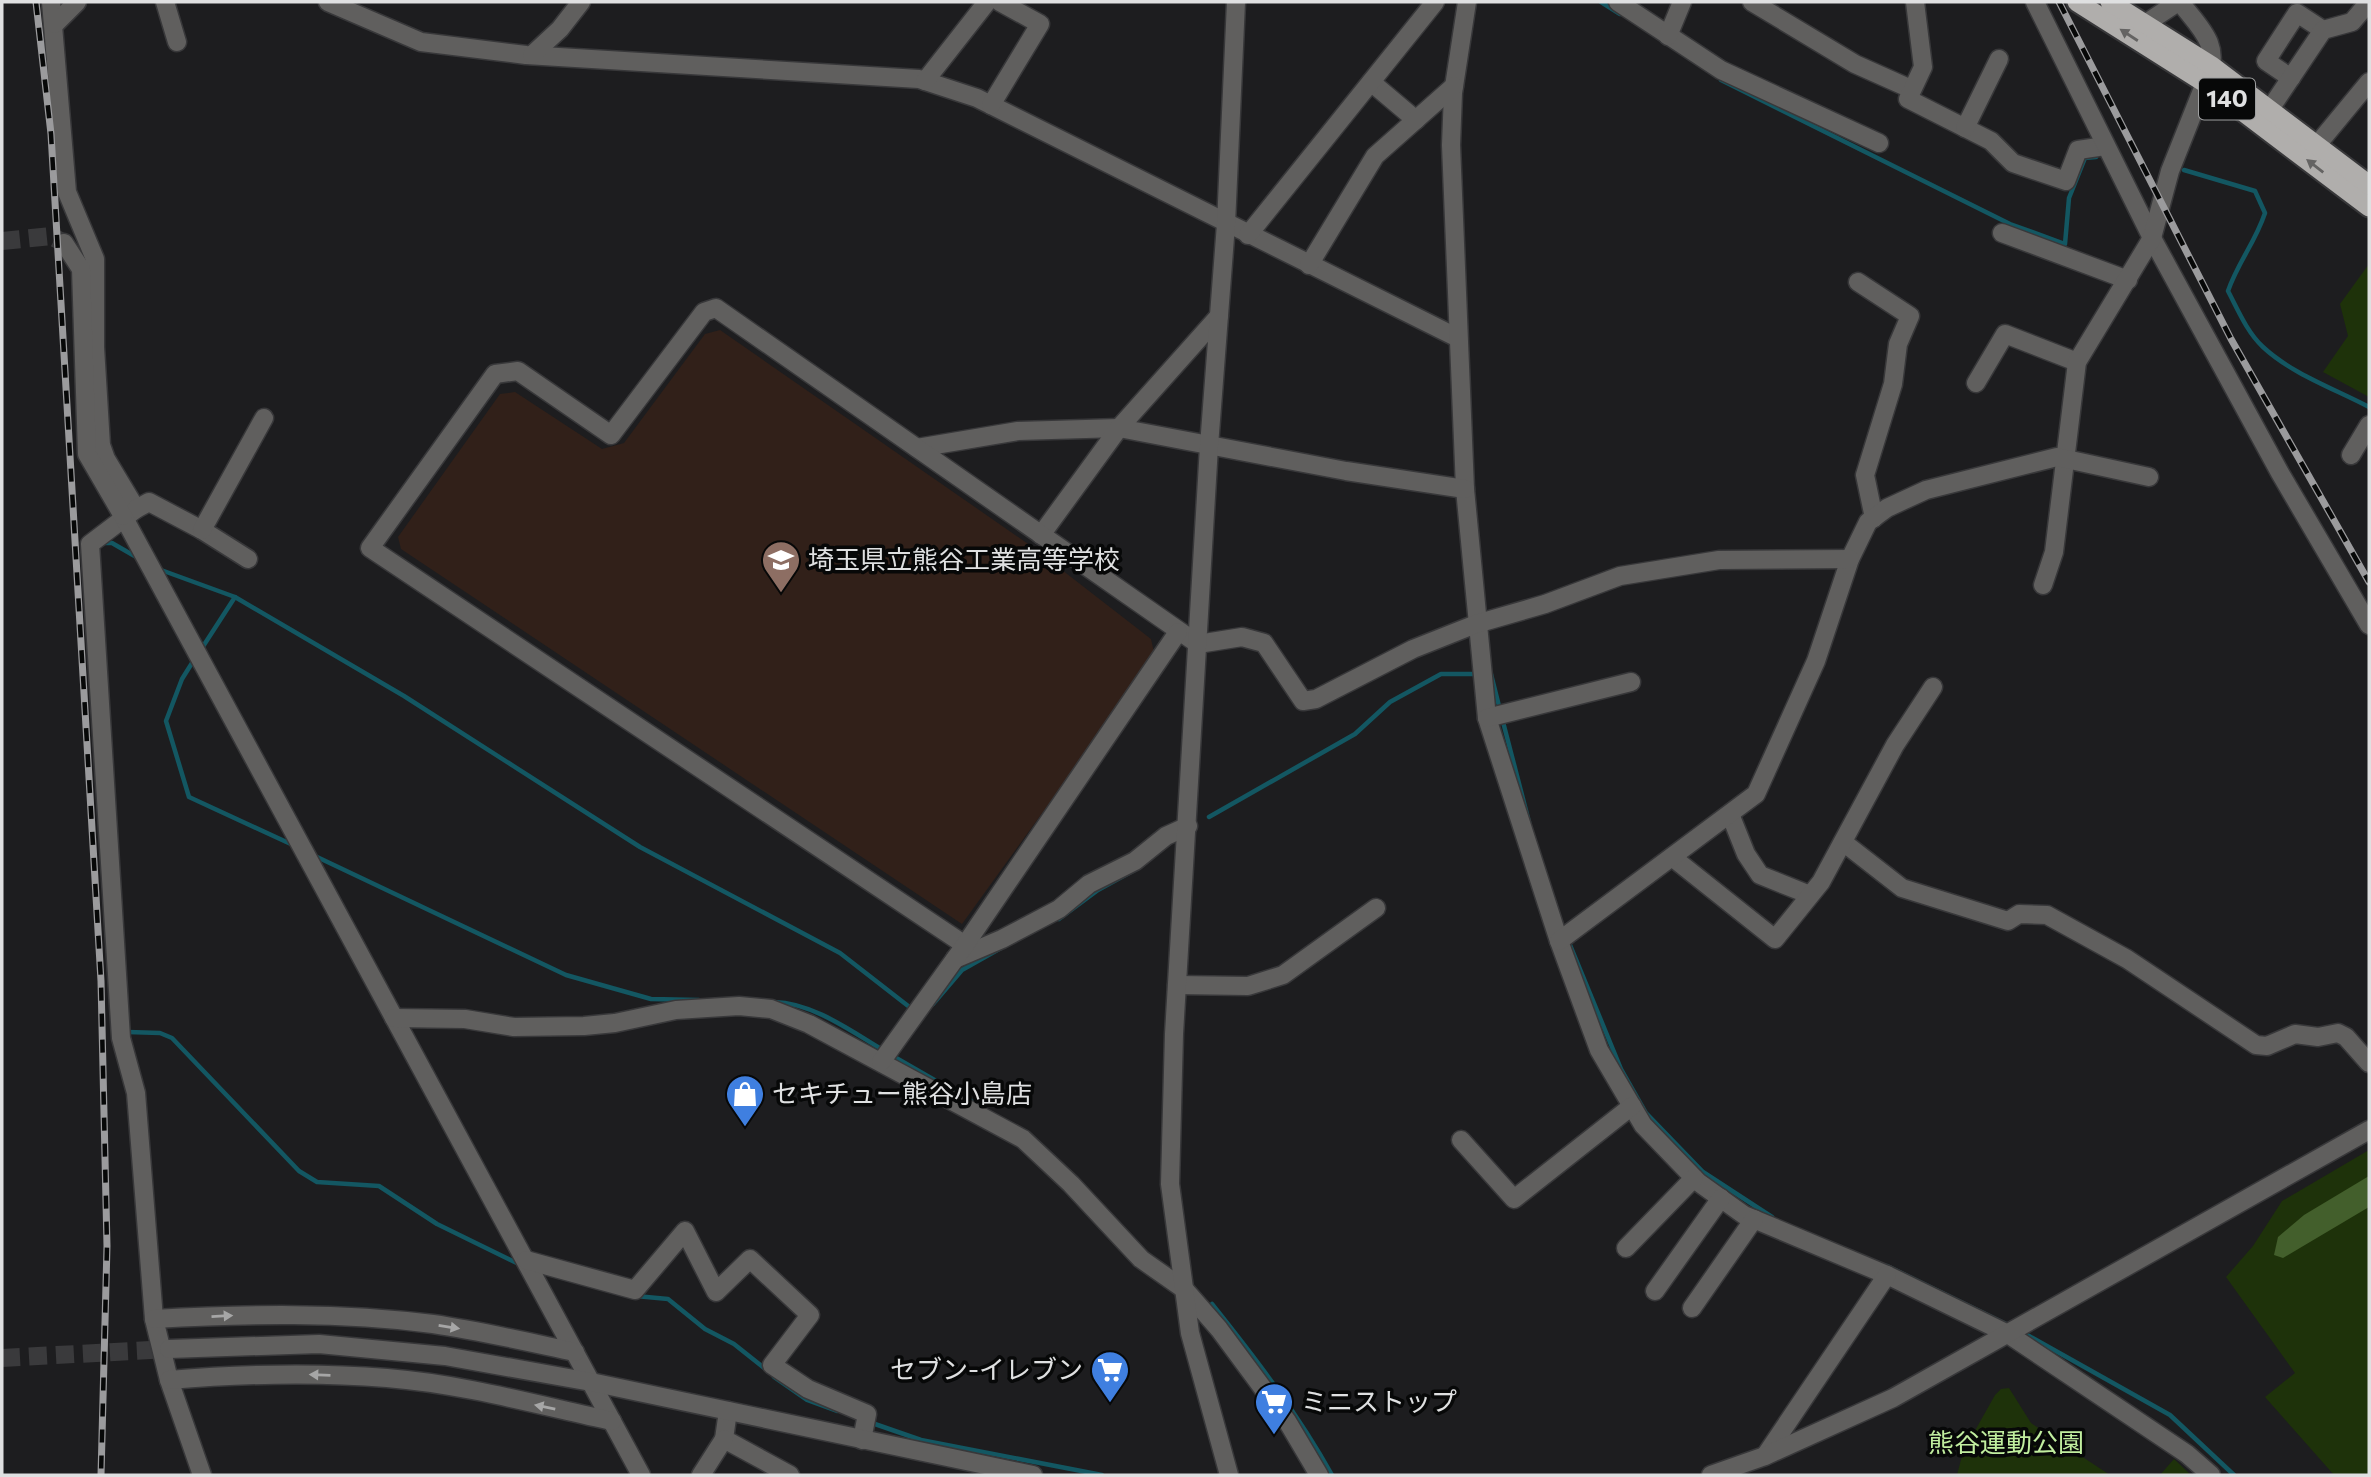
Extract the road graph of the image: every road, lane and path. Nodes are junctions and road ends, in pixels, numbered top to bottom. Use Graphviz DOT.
graph roads {
  1 [pos="51,2"];
  2 [pos="76,2"];
  3 [pos="165,2"];
  4 [pos="328,2"];
  5 [pos="581,2"];
  6 [pos="987,2"];
  7 [pos="1000,2"];
  8 [pos="1236,2"];
  9 [pos="1435,2"];
  10 [pos="1467,2"];
  11 [pos="1618,2"];
  12 [pos="1682,2"];
  13 [pos="1752,2"];
  14 [pos="1915,2"];
  15 [pos="2035,2"];
  16 [pos="2077,2"];
  17 [pos="2110,2"];
  18 [pos="2179,2"];
  19 [pos="2369,2"];
  20 [pos="55,24"];
  21 [pos="2145,24"];
  22 [pos="2323,30"];
  23 [pos="1668,37"];
  24 [pos="177,42"];
  25 [pos="532,55"];
  26 [pos="1999,59"];
  27 [pos="2209,75"];
  28 [pos="2291,78"];
  29 [pos="925,81"];
  30 [pos="1371,82"];
  31 [pos="2369,82"];
  32 [pos="1454,86"];
  33 [pos="1911,89"];
  34 [pos="991,105"];
  35 [pos="2270,109"];
  36 [pos="1416,120"];
  37 [pos="1965,128"];
  38 [pos="1879,142"];
  39 [pos="2317,145"];
  40 [pos="2105,146"];
  41 [pos="2369,185"];
  42 [pos="2369,207"];
  43 [pos="1226,224"];
  44 [pos="2002,233"];
  45 [pos="1248,235"];
  46 [pos="2152,238"];
  47 [pos="64,243"];
  48 [pos="1309,265"];
  49 [pos="2128,280"];
  50 [pos="1858,282"];
  51 [pos="1219,316"];
  52 [pos="1458,338"];
  53 [pos="2077,362"];
  54 [pos="1976,383"];
  55 [pos="264,418"];
  56 [pos="2369,425"];
  57 [pos="1119,428"];
  58 [pos="1209,446"];
  59 [pos="917,449"];
  60 [pos="2351,455"];
  61 [pos="2065,458"];
  62 [pos="2149,478"];
  63 [pos="1465,489"];
  64 [pos="129,513"];
  65 [pos="1874,518"];
  66 [pos="202,530"];
  67 [pos="1041,535"];
  68 [pos="248,559"];
  69 [pos="1850,559"];
  70 [pos="2043,585"];
  71 [pos="1476,624"];
  72 [pos="2369,625"];
  73 [pos="1178,632"];
  74 [pos="1198,644"];
  75 [pos="1631,682"];
  76 [pos="1933,687"];
  77 [pos="1489,717"];
  78 [pos="1730,814"];
  79 [pos="1188,826"];
  80 [pos="1843,842"];
  81 [pos="1672,857"];
  82 [pos="1810,895"];
  83 [pos="1376,908"];
  84 [pos="1560,941"];
  85 [pos="960,952"];
  86 [pos="1177,985"];
  87 [pos="394,1018"];
  88 [pos="881,1061"];
  89 [pos="2369,1063"];
  90 [pos="1632,1106"];
  91 [pos="2369,1130"];
  92 [pos="1461,1140"];
  93 [pos="1694,1178"];
  94 [pos="1721,1198"];
  95 [pos="1754,1219"];
  96 [pos="1626,1248"];
  97 [pos="526,1260"];
  98 [pos="1887,1275"];
  99 [pos="1185,1290"];
  100 [pos="1655,1291"];
  101 [pos="1692,1307"];
  102 [pos="154,1320"];
  103 [pos="2008,1334"];
  104 [pos="169,1349"];
  105 [pos="575,1352"];
  106 [pos="169,1380"];
  107 [pos="591,1382"];
  108 [pos="728,1411"];
  109 [pos="612,1421"];
  110 [pos="864,1428"];
  111 [pos="724,1439"];
  112 [pos="1765,1457"];
  113 [pos="1721,1474"];
  114 [pos="202,1475"];
  115 [pos="641,1475"];
  116 [pos="701,1475"];
  117 [pos="790,1475"];
  118 [pos="1033,1475"];
  119 [pos="1229,1475"];
  120 [pos="1319,1475"];
  121 [pos="2211,1475"];
  1 -- 20 [label="street"];
  2 -- 20 [label="street"];
  3 -- 24 [label="street"];
  4 -- 25 [label="street"];
  5 -- 25 [label="street"];
  6 -- 29 [label="street"];
  7 -- 34 [label="street"];
  8 -- 43 [label="street"];
  9 -- 30 [label="street"];
  10 -- 32 [label="street"];
  11 -- 23 [label="street"];
  12 -- 23 [label="street"];
  13 -- 33 [label="street"];
  14 -- 33 [label="street"];
  15 -- 40 [label="street"];
  27 -- 16 [label="highway, 140, one-way"];
  17 -- 21 [label="highway, 140"];
  18 -- 21 [label="street"];
  18 -- 27 [label="street"];
  19 -- 22 [label="street"];
  20 -- 64 [label="street"];
  21 -- 27 [label="highway, 140"];
  22 -- 28 [label="street"];
  22 -- 28 [label="street"];
  23 -- 38 [label="street"];
  25 -- 29 [label="street"];
  26 -- 37 [label="street"];
  27 -- 35 [label="highway, 140"];
  42 -- 27 [label="highway, 140, one-way"];
  27 -- 46 [label="street"];
  28 -- 35 [label="street"];
  29 -- 34 [label="street"];
  30 -- 36 [label="street"];
  30 -- 45 [label="street"];
  31 -- 39 [label="street"];
  32 -- 36 [label="street"];
  32 -- 52 [label="street"];
  33 -- 37 [label="street"];
  34 -- 43 [label="street"];
  35 -- 39 [label="highway, 140"];
  36 -- 48 [label="street"];
  37 -- 40 [label="street"];
  39 -- 41 [label="highway, 140"];
  40 -- 46 [label="street"];
  43 -- 45 [label="street"];
  43 -- 51 [label="street"];
  44 -- 49 [label="street"];
  45 -- 48 [label="street"];
  46 -- 49 [label="street"];
  46 -- 72 [label="street"];
  47 -- 64 [label="street"];
  48 -- 52 [label="street"];
  49 -- 53 [label="street"];
  50 -- 65 [label="street"];
  51 -- 57 [label="street"];
  51 -- 58 [label="street"];
  52 -- 63 [label="street"];
  53 -- 54 [label="street"];
  53 -- 61 [label="street"];
  55 -- 66 [label="street"];
  56 -- 60 [label="street"];
  57 -- 58 [label="street"];
  57 -- 59 [label="street"];
  57 -- 67 [label="street"];
  58 -- 63 [label="street"];
  58 -- 74 [label="street"];
  59 -- 67 [label="street"];
  59 -- 85 [label="street"];
  61 -- 62 [label="street"];
  61 -- 65 [label="street"];
  61 -- 70 [label="street"];
  63 -- 71 [label="street"];
  64 -- 66 [label="street"];
  64 -- 87 [label="street"];
  64 -- 102 [label="street"];
  65 -- 69 [label="street"];
  66 -- 68 [label="street"];
  67 -- 73 [label="street"];
  69 -- 71 [label="street"];
  69 -- 78 [label="street"];
  71 -- 74 [label="street"];
  71 -- 77 [label="street"];
  73 -- 74 [label="street"];
  73 -- 85 [label="street"];
  74 -- 79 [label="street"];
  75 -- 77 [label="street"];
  76 -- 80 [label="street"];
  77 -- 84 [label="street"];
  78 -- 81 [label="street"];
  78 -- 82 [label="street"];
  79 -- 85 [label="street"];
  79 -- 86 [label="street"];
  80 -- 82 [label="street"];
  80 -- 89 [label="street"];
  81 -- 82 [label="street"];
  81 -- 84 [label="street"];
  83 -- 86 [label="street"];
  84 -- 90 [label="street"];
  85 -- 88 [label="street"];
  86 -- 99 [label="street"];
  87 -- 88 [label="street"];
  87 -- 97 [label="street"];
  88 -- 99 [label="street"];
  90 -- 92 [label="street"];
  90 -- 93 [label="street"];
  91 -- 103 [label="street"];
  93 -- 94 [label="street"];
  93 -- 96 [label="street"];
  94 -- 95 [label="street"];
  94 -- 100 [label="street"];
  95 -- 98 [label="street"];
  95 -- 101 [label="street"];
  97 -- 105 [label="street"];
  97 -- 110 [label="street"];
  98 -- 103 [label="street"];
  98 -- 112 [label="street"];
  99 -- 119 [label="street"];
  99 -- 120 [label="street"];
  102 -- 105 [label="street, one-way"];
  102 -- 106 [label="street"];
  103 -- 112 [label="street"];
  103 -- 121 [label="street"];
  104 -- 107 [label="street"];
  105 -- 107 [label="street"];
  109 -- 106 [label="street, one-way"];
  106 -- 114 [label="street"];
  107 -- 108 [label="street"];
  107 -- 109 [label="street"];
  108 -- 110 [label="street"];
  108 -- 111 [label="street"];
  109 -- 115 [label="street"];
  110 -- 118 [label="street"];
  111 -- 116 [label="street"];
  111 -- 117 [label="street"];
  112 -- 113 [label="street"];
}
